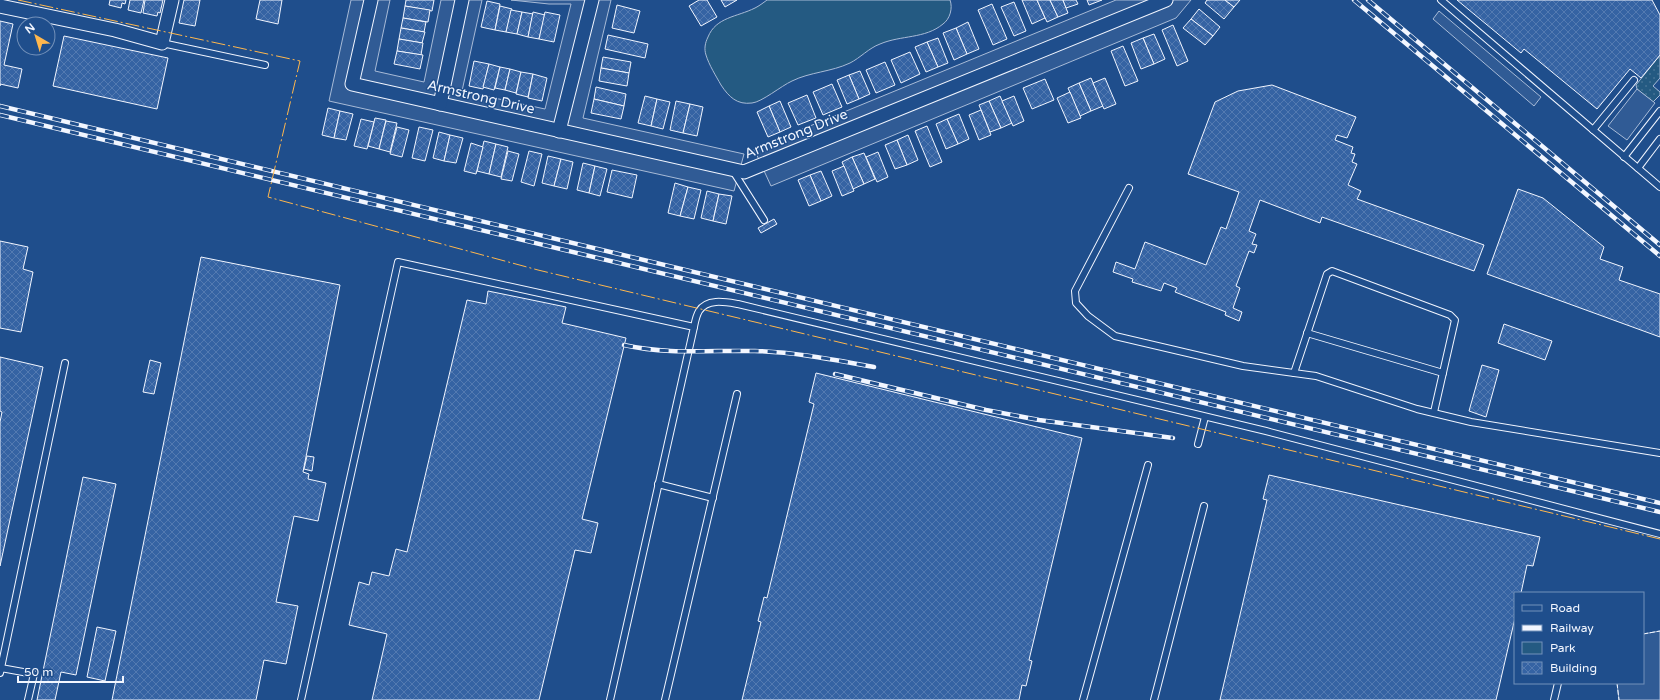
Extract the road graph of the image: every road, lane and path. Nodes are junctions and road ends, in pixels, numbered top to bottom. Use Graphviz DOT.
graph roads {
  1 [pos="172,0"];
  2 [pos="372,0"];
  3 [pos="462,0"];
  4 [pos="592,0"];
  5 [pos="1166,0"];
  6 [pos="1441,0"];
  7 [pos="0,6"];
  8 [pos="163,38"];
  9 [pos="265,65"];
  10 [pos="1634,80"];
  11 [pos="440,104"];
  12 [pos="1660,111"];
  13 [pos="1593,130"];
  14 [pos="559,131"];
  15 [pos="1660,139"];
  16 [pos="1624,157"];
  17 [pos="1638,168"];
  18 [pos="732,169"];
  19 [pos="1660,187"];
  20 [pos="1129,188"];
  21 [pos="764,220"];
  22 [pos="694,327"];
  23 [pos="1307,333"];
  24 [pos="65,363"];
  25 [pos="1294,373"];
  26 [pos="1443,373"];
  27 [pos="737,394"];
  28 [pos="1434,412"];
  29 [pos="1205,417"];
  30 [pos="1198,444"];
  31 [pos="1660,453"];
  32 [pos="1148,465"];
  33 [pos="658,484"];
  34 [pos="713,498"];
  35 [pos="1204,506"];
  36 [pos="1660,534"];
  37 [pos="1,670"];
  38 [pos="1558,684"];
  39 [pos="28,700"];
  40 [pos="301,700"];
  41 [pos="610,700"];
  42 [pos="666,700"];
  43 [pos="1083,700"];
  44 [pos="1154,700"];
  45 [pos="1554,700"];
  1 -- 8 [label="street"];
  2 -- 11 [label="street, Armstrong Drive"];
  3 -- 11 [label="street"];
  4 -- 14 [label="street"];
  5 -- 18 [label="street, Armstrong Drive"];
  6 -- 13 [label="lane"];
  7 -- 8 [label="street"];
  8 -- 9 [label="lane"];
  10 -- 13 [label="lane"];
  11 -- 14 [label="street, Armstrong Drive"];
  12 -- 16 [label="lane"];
  13 -- 16 [label="lane"];
  14 -- 18 [label="street, Armstrong Drive"];
  15 -- 17 [label="lane"];
  16 -- 17 [label="lane"];
  17 -- 19 [label="lane"];
  18 -- 21 [label="lane"];
  20 -- 25 [label="lane"];
  22 -- 29 [label="lane"];
  22 -- 33 [label="lane"];
  22 -- 40 [label="lane"];
  23 -- 25 [label="lane"];
  23 -- 26 [label="lane"];
  23 -- 26 [label="lane"];
  24 -- 37 [label="lane"];
  25 -- 28 [label="lane"];
  26 -- 28 [label="lane"];
  27 -- 34 [label="lane"];
  28 -- 31 [label="lane"];
  29 -- 30 [label="lane"];
  29 -- 36 [label="lane"];
  32 -- 43 [label="lane"];
  33 -- 34 [label="lane"];
  33 -- 41 [label="lane"];
  34 -- 42 [label="lane"];
  35 -- 44 [label="lane"];
  37 -- 39 [label="lane"];
  38 -- 45 [label="lane"];
}
